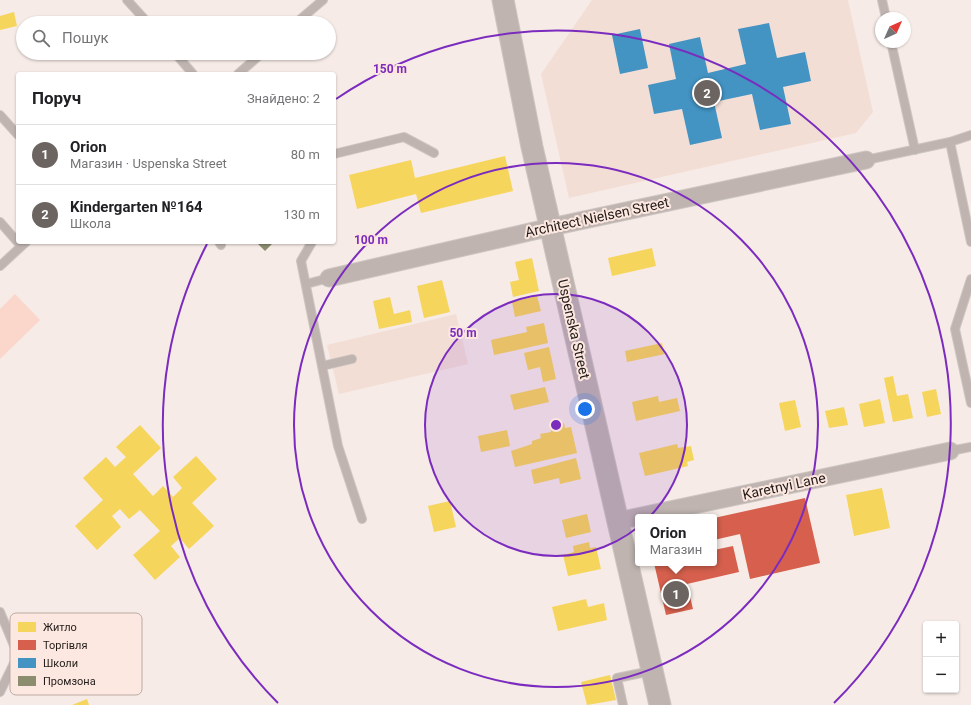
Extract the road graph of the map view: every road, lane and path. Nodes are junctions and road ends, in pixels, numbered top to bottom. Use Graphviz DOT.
graph roads {
  1 [pos="127,0"];
  2 [pos="323,0"];
  3 [pos="503,0"];
  4 [pos="882,0"];
  5 [pos="885,12"];
  6 [pos="142,16"];
  7 [pos="304,16"];
  8 [pos="892,48"];
  9 [pos="181,60"];
  10 [pos="254,60"];
  11 [pos="191,72"];
  12 [pos="240,72"];
  13 [pos="0,115"];
  14 [pos="16,133"];
  15 [pos="971,135"];
  16 [pos="950,142"];
  17 [pos="915,150"];
  18 [pos="434,153"];
  19 [pos="336,154"];
  20 [pos="866,160"];
  21 [pos="0,222"];
  22 [pos="551,227"];
  23 [pos="16,237"];
  24 [pos="971,242"];
  25 [pos="23,244"];
  26 [pos="311,244"];
  27 [pos="0,266"];
  28 [pos="329,278"];
  29 [pos="971,279"];
  30 [pos="306,284"];
  31 [pos="352,359"];
  32 [pos="322,366"];
  33 [pos="971,403"];
  34 [pos="971,447"];
  35 [pos="950,451"];
  36 [pos="651,514"];
  37 [pos="635,517"];
  38 [pos="362,519"];
  39 [pos="618,521"];
  40 [pos="0,612"];
  41 [pos="10,636"];
  42 [pos="652,670"];
  43 [pos="10,671"];
  44 [pos="0,692"];
  45 [pos="623,705"];
  46 [pos="660,705"];
  1 -- 6 [label="lane"];
  2 -- 7 [label="lane"];
  3 -- 22 [label="street, Uspenska Street"];
  4 -- 5 [label="lane"];
  8 -- 17 [label="lane"];
  9 -- 11 [label="lane"];
  10 -- 12 [label="lane"];
  13 -- 14 [label="lane"];
  15 -- 16 [label="lane"];
  16 -- 17 [label="lane"];
  16 -- 24 [label="lane"];
  17 -- 20 [label="lane"];
  18 -- 19 [label="lane"];
  20 -- 22 [label="street, Architect Nielsen Street"];
  21 -- 23 [label="lane"];
  22 -- 28 [label="street, Architect Nielsen Street"];
  22 -- 39 [label="street, Uspenska Street"];
  25 -- 27 [label="lane"];
  26 -- 30 [label="lane"];
  28 -- 30 [label="lane"];
  29 -- 33 [label="lane"];
  30 -- 32 [label="lane"];
  31 -- 32 [label="lane"];
  32 -- 38 [label="lane"];
  34 -- 35 [label="lane"];
  35 -- 36 [label="street, Karetnyi Lane"];
  37 -- 39 [label="street, Karetnyi Lane"];
  39 -- 42 [label="street, Uspenska Street"];
  40 -- 41 [label="lane"];
  42 -- 45 [label="lane"];
  42 -- 46 [label="street, Uspenska Street"];
  43 -- 44 [label="lane"];
}
